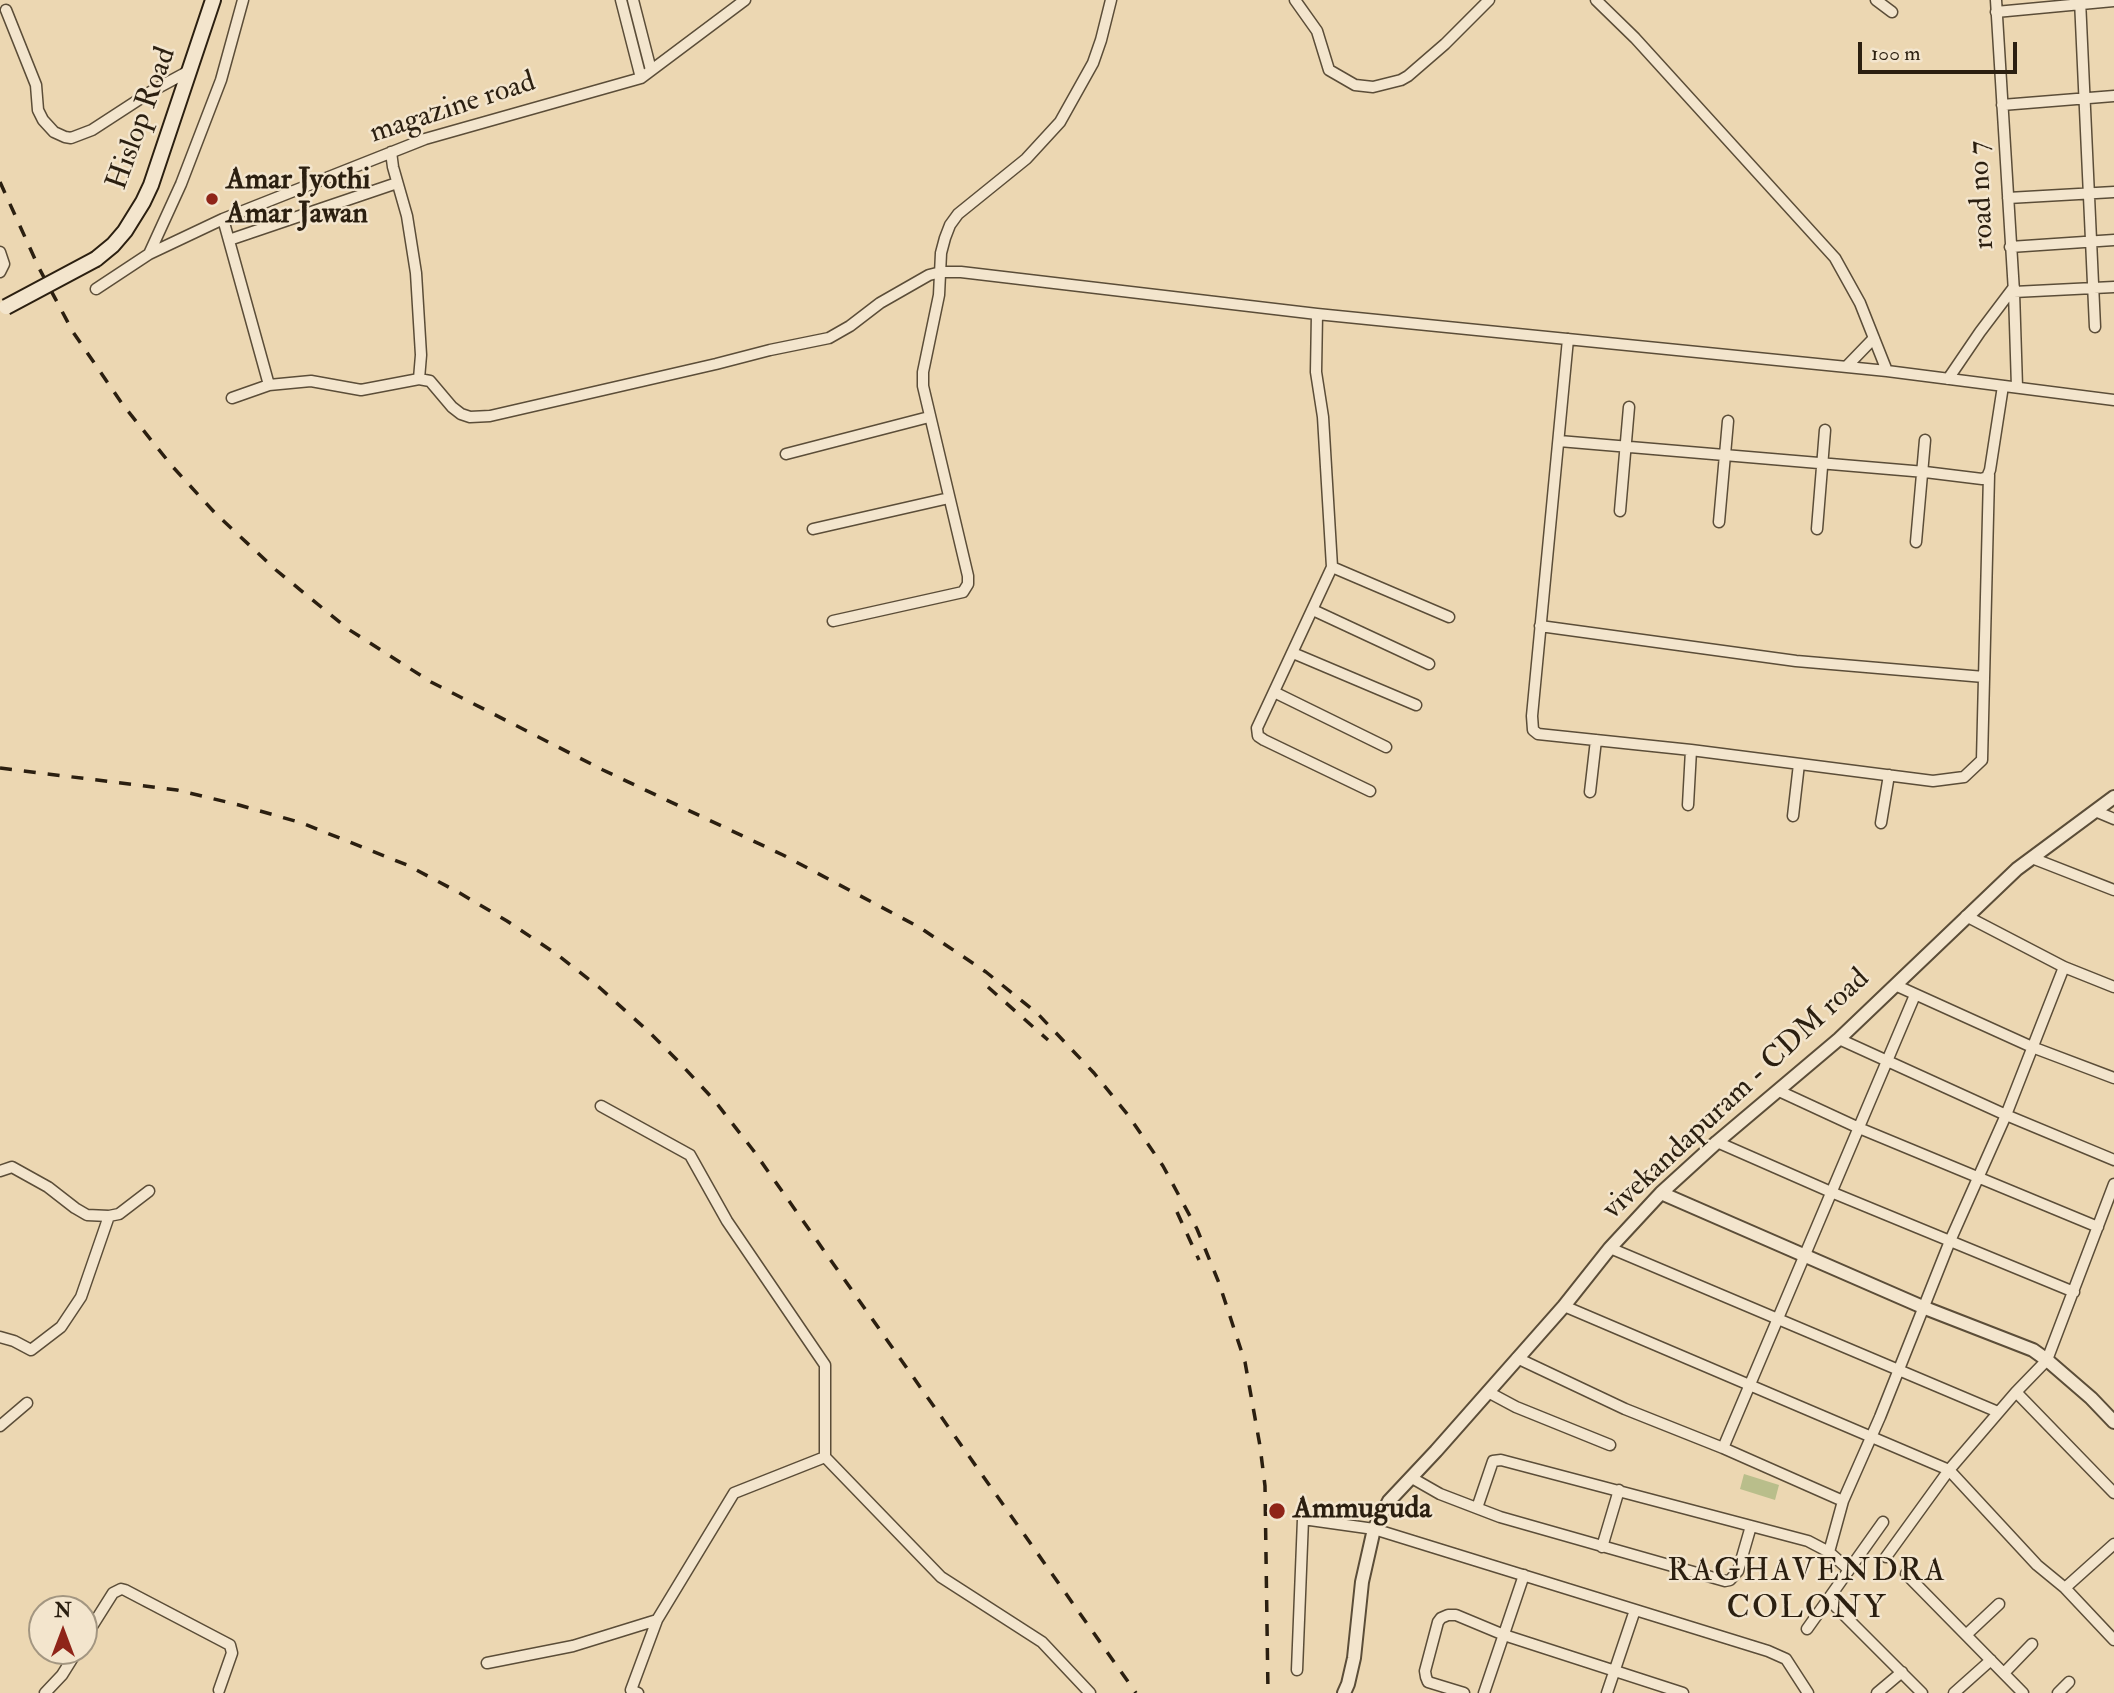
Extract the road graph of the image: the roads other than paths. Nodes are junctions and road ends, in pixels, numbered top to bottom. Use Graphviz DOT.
graph roads {
  1 [pos="213,0"];
  2 [pos="243,0"];
  3 [pos="621,0"];
  4 [pos="633,0"];
  5 [pos="745,0"];
  6 [pos="1111,0"];
  7 [pos="1295,0"];
  8 [pos="1489,0"];
  9 [pos="1596,0"];
  10 [pos="1876,0"];
  11 [pos="1996,0"];
  12 [pos="2114,1"];
  13 [pos="2080,2"];
  14 [pos="6,10"];
  15 [pos="1892,12"];
  16 [pos="1996,12"];
  17 [pos="652,70"];
  18 [pos="190,71"];
  19 [pos="641,78"];
  20 [pos="2114,96"];
  21 [pos="2084,99"];
  22 [pos="2002,105"];
  23 [pos="391,152"];
  24 [pos="397,183"];
  25 [pos="2114,192"];
  26 [pos="2088,193"];
  27 [pos="2008,198"];
  28 [pos="223,219"];
  29 [pos="229,240"];
  30 [pos="2114,240"];
  31 [pos="2091,242"];
  32 [pos="2010,247"];
  33 [pos="0,252"];
  34 [pos="149,254"];
  35 [pos="0,272"];
  36 [pos="941,272"];
  37 [pos="2114,287"];
  38 [pos="2093,288"];
  39 [pos="96,289"];
  40 [pos="2014,290"];
  41 [pos="3,308"];
  42 [pos="1317,314"];
  43 [pos="2095,327"];
  44 [pos="1874,338"];
  45 [pos="1568,339"];
  46 [pos="1846,367"];
  47 [pos="1887,371"];
  48 [pos="419,379"];
  49 [pos="1948,379"];
  50 [pos="269,385"];
  51 [pos="2003,386"];
  52 [pos="2018,387"];
  53 [pos="232,398"];
  54 [pos="2114,400"];
  55 [pos="1629,408"];
  56 [pos="929,417"];
  57 [pos="1728,421"];
  58 [pos="1825,430"];
  59 [pos="1925,440"];
  60 [pos="1559,441"];
  61 [pos="1626,447"];
  62 [pos="786,454"];
  63 [pos="1725,455"];
  64 [pos="1822,464"];
  65 [pos="1922,472"];
  66 [pos="1989,475"];
  67 [pos="949,498"];
  68 [pos="1620,512"];
  69 [pos="1719,522"];
  70 [pos="1817,528"];
  71 [pos="813,529"];
  72 [pos="1916,542"];
  73 [pos="1332,567"];
  74 [pos="1312,610"];
  75 [pos="1449,617"];
  76 [pos="833,621"];
  77 [pos="1541,626"];
  78 [pos="1293,653"];
  79 [pos="1429,664"];
  80 [pos="1984,677"];
  81 [pos="1274,692"];
  82 [pos="1416,705"];
  83 [pos="1596,740"];
  84 [pos="1386,747"];
  85 [pos="1691,750"];
  86 [pos="1799,764"];
  87 [pos="1889,775"];
  88 [pos="1370,791"];
  89 [pos="1590,792"];
  90 [pos="2114,797"];
  91 [pos="1688,805"];
  92 [pos="2095,811"];
  93 [pos="1793,816"];
  94 [pos="2114,819"];
  95 [pos="1881,823"];
  96 [pos="2032,858"];
  97 [pos="2114,890"];
  98 [pos="1966,916"];
  99 [pos="2063,967"];
  100 [pos="1895,985"];
  101 [pos="2114,987"];
  102 [pos="1915,995"];
  103 [pos="1839,1039"];
  104 [pos="2032,1047"];
  105 [pos="1887,1061"];
  106 [pos="2114,1078"];
  107 [pos="1779,1091"];
  108 [pos="601,1106"];
  109 [pos="2006,1115"];
  110 [pos="1859,1128"];
  111 [pos="1717,1142"];
  112 [pos="2114,1160"];
  113 [pos="0,1171"];
  114 [pos="1978,1176"];
  115 [pos="2114,1184"];
  116 [pos="149,1191"];
  117 [pos="1831,1192"];
  118 [pos="1661,1193"];
  119 [pos="109,1216"];
  120 [pos="2098,1227"];
  121 [pos="1950,1241"];
  122 [pos="1610,1248"];
  123 [pos="1804,1257"];
  124 [pos="2074,1292"];
  125 [pos="1564,1306"];
  126 [pos="1925,1308"];
  127 [pos="1778,1319"];
  128 [pos="0,1337"];
  129 [pos="1517,1359"];
  130 [pos="2047,1360"];
  131 [pos="1898,1371"];
  132 [pos="1750,1384"];
  133 [pos="1488,1392"];
  134 [pos="2016,1392"];
  135 [pos="27,1403"];
  136 [pos="1998,1412"];
  137 [pos="2114,1422"];
  138 [pos="0,1426"];
  139 [pos="1871,1437"];
  140 [pos="1610,1445"];
  141 [pos="1723,1448"];
  142 [pos="825,1457"];
  143 [pos="1949,1470"];
  144 [pos="1412,1478"];
  145 [pos="1619,1490"];
  146 [pos="2114,1493"];
  147 [pos="1843,1501"];
  148 [pos="1477,1508"];
  149 [pos="1883,1522"];
  150 [pos="1751,1526"];
  151 [pos="1374,1529"];
  152 [pos="2114,1544"];
  153 [pos="1602,1547"];
  154 [pos="1829,1552"];
  155 [pos="1886,1557"];
  156 [pos="1848,1569"];
  157 [pos="1906,1574"];
  158 [pos="1524,1575"];
  159 [pos="2065,1588"];
  160 [pos="1828,1599"];
  161 [pos="1999,1604"];
  162 [pos="1635,1610"];
  163 [pos="98,1617"];
  164 [pos="657,1620"];
  165 [pos="1807,1629"];
  166 [pos="1967,1634"];
  167 [pos="1504,1635"];
  168 [pos="2114,1640"];
  169 [pos="2032,1644"];
  170 [pos="1991,1660"];
  171 [pos="487,1662"];
  172 [pos="68,1665"];
  173 [pos="1297,1670"];
  174 [pos="1615,1670"];
  175 [pos="1902,1672"];
  176 [pos="2004,1673"];
  177 [pos="2069,1682"];
  178 [pos="219,1690"];
  179 [pos="45,1693"];
  180 [pos="638,1693"];
  181 [pos="1090,1693"];
  182 [pos="1344,1693"];
  183 [pos="1464,1693"];
  184 [pos="1484,1693"];
  185 [pos="1607,1693"];
  186 [pos="1683,1693"];
  187 [pos="1808,1693"];
  188 [pos="1877,1693"];
  189 [pos="1922,1693"];
  190 [pos="1954,1693"];
  191 [pos="2023,1693"];
  192 [pos="2058,1693"];
  1 -- 18 [label="main road, Hislop Road"];
  2 -- 34 [label="street"];
  3 -- 19 [label="street"];
  4 -- 17 [label="street"];
  5 -- 17 [label="street, magazine road"];
  6 -- 36 [label="street"];
  7 -- 8 [label="street"];
  9 -- 44 [label="street"];
  10 -- 15 [label="street"];
  11 -- 16 [label="street, road no 7"];
  12 -- 13 [label="street"];
  13 -- 16 [label="street"];
  13 -- 21 [label="street"];
  14 -- 18 [label="street"];
  16 -- 22 [label="street, road no 7"];
  17 -- 19 [label="street, magazine road"];
  18 -- 41 [label="main road, Hislop Road, bridge"];
  19 -- 23 [label="street, magazine road"];
  20 -- 21 [label="street"];
  21 -- 22 [label="street"];
  21 -- 26 [label="street"];
  22 -- 27 [label="street, road no 7"];
  23 -- 24 [label="street"];
  23 -- 28 [label="street, magazine road"];
  24 -- 29 [label="street"];
  24 -- 48 [label="street"];
  25 -- 26 [label="street"];
  26 -- 27 [label="street"];
  26 -- 31 [label="street"];
  27 -- 32 [label="street, road no 7"];
  28 -- 29 [label="street"];
  28 -- 34 [label="street, magazine road"];
  29 -- 50 [label="street"];
  30 -- 31 [label="street"];
  31 -- 32 [label="street"];
  31 -- 38 [label="street"];
  32 -- 40 [label="street, road no 7"];
  33 -- 35 [label="street"];
  34 -- 39 [label="street, magazine road"];
  36 -- 42 [label="street"];
  36 -- 48 [label="street"];
  36 -- 56 [label="street"];
  37 -- 38 [label="street"];
  38 -- 40 [label="street"];
  38 -- 43 [label="street"];
  40 -- 49 [label="street"];
  40 -- 52 [label="street, road no 7"];
  42 -- 45 [label="street"];
  42 -- 73 [label="street"];
  44 -- 46 [label="street"];
  44 -- 47 [label="street"];
  45 -- 46 [label="street"];
  45 -- 60 [label="street"];
  46 -- 47 [label="street"];
  47 -- 49 [label="street"];
  48 -- 50 [label="street"];
  49 -- 51 [label="street"];
  50 -- 53 [label="street"];
  51 -- 52 [label="street"];
  51 -- 66 [label="street"];
  52 -- 54 [label="street"];
  55 -- 61 [label="street"];
  56 -- 62 [label="street"];
  56 -- 67 [label="street"];
  57 -- 63 [label="street"];
  58 -- 64 [label="street"];
  59 -- 65 [label="street"];
  60 -- 61 [label="street"];
  60 -- 77 [label="street"];
  61 -- 63 [label="street"];
  61 -- 68 [label="street"];
  63 -- 64 [label="street"];
  63 -- 69 [label="street"];
  64 -- 65 [label="street"];
  64 -- 70 [label="street"];
  65 -- 66 [label="street"];
  65 -- 72 [label="street"];
  66 -- 80 [label="street"];
  67 -- 71 [label="street"];
  67 -- 76 [label="street"];
  73 -- 74 [label="street"];
  73 -- 75 [label="street"];
  74 -- 78 [label="street"];
  74 -- 79 [label="street"];
  77 -- 80 [label="street"];
  77 -- 83 [label="street"];
  78 -- 81 [label="street"];
  78 -- 82 [label="street"];
  80 -- 87 [label="street"];
  81 -- 84 [label="street"];
  81 -- 88 [label="street"];
  83 -- 85 [label="street"];
  83 -- 89 [label="street"];
  85 -- 86 [label="street"];
  85 -- 91 [label="street"];
  86 -- 87 [label="street"];
  86 -- 93 [label="street"];
  87 -- 95 [label="street"];
  90 -- 92 [label="street, vivekandapuram - CDM road"];
  92 -- 94 [label="street"];
  92 -- 96 [label="street, vivekandapuram - CDM road"];
  96 -- 97 [label="street"];
  96 -- 98 [label="street, vivekandapuram - CDM road"];
  98 -- 99 [label="street"];
  98 -- 100 [label="street, vivekandapuram - CDM road"];
  99 -- 101 [label="street"];
  99 -- 104 [label="street"];
  100 -- 102 [label="street"];
  100 -- 103 [label="street, vivekandapuram - CDM road"];
  102 -- 104 [label="street"];
  102 -- 105 [label="street"];
  103 -- 105 [label="street"];
  103 -- 107 [label="street, vivekandapuram - CDM road"];
  104 -- 106 [label="street"];
  104 -- 109 [label="street"];
  105 -- 109 [label="street"];
  105 -- 110 [label="street"];
  107 -- 110 [label="street"];
  107 -- 111 [label="street, vivekandapuram - CDM road"];
  108 -- 142 [label="street"];
  109 -- 112 [label="street"];
  109 -- 114 [label="street"];
  110 -- 114 [label="street"];
  110 -- 117 [label="street"];
  111 -- 117 [label="street"];
  111 -- 118 [label="street, vivekandapuram - CDM road"];
  113 -- 119 [label="street"];
  114 -- 120 [label="street"];
  114 -- 121 [label="street"];
  115 -- 120 [label="street"];
  116 -- 119 [label="street"];
  117 -- 121 [label="street"];
  117 -- 123 [label="street"];
  118 -- 122 [label="street, vivekandapuram - CDM road"];
  118 -- 123 [label="street"];
  119 -- 128 [label="street"];
  120 -- 124 [label="street"];
  121 -- 124 [label="street"];
  121 -- 126 [label="street"];
  122 -- 125 [label="street, vivekandapuram - CDM road"];
  122 -- 127 [label="street"];
  123 -- 126 [label="street"];
  123 -- 127 [label="street"];
  124 -- 130 [label="street"];
  125 -- 129 [label="street, vivekandapuram - CDM road"];
  125 -- 132 [label="street"];
  126 -- 130 [label="street"];
  126 -- 131 [label="street"];
  127 -- 131 [label="street"];
  127 -- 132 [label="street"];
  129 -- 133 [label="street, vivekandapuram - CDM road"];
  129 -- 141 [label="street"];
  130 -- 134 [label="street"];
  130 -- 137 [label="street"];
  131 -- 136 [label="street"];
  131 -- 139 [label="street"];
  132 -- 139 [label="street"];
  132 -- 141 [label="street"];
  133 -- 140 [label="street"];
  133 -- 144 [label="street, vivekandapuram - CDM road"];
  134 -- 136 [label="street"];
  134 -- 146 [label="street"];
  135 -- 138 [label="street"];
  136 -- 143 [label="street"];
  139 -- 143 [label="street"];
  139 -- 147 [label="street"];
  141 -- 147 [label="street"];
  142 -- 164 [label="street"];
  142 -- 181 [label="street"];
  143 -- 155 [label="street"];
  143 -- 159 [label="street"];
  144 -- 148 [label="street"];
  144 -- 151 [label="street, vivekandapuram - CDM road"];
  145 -- 148 [label="street"];
  145 -- 150 [label="street"];
  145 -- 153 [label="street"];
  147 -- 154 [label="street"];
  148 -- 153 [label="street"];
  149 -- 156 [label="street"];
  150 -- 153 [label="street"];
  150 -- 154 [label="street"];
  151 -- 158 [label="street"];
  151 -- 173 [label="street"];
  151 -- 182 [label="street, vivekandapuram - CDM road"];
  152 -- 159 [label="street"];
  154 -- 156 [label="street"];
  156 -- 160 [label="street"];
  157 -- 166 [label="street"];
  158 -- 162 [label="street"];
  158 -- 167 [label="street"];
  159 -- 168 [label="street"];
  160 -- 165 [label="street"];
  160 -- 175 [label="street"];
  161 -- 166 [label="street"];
  162 -- 174 [label="street"];
  162 -- 187 [label="street"];
  163 -- 178 [label="street"];
  164 -- 171 [label="street"];
  164 -- 180 [label="street"];
  166 -- 170 [label="street"];
  167 -- 174 [label="street"];
  167 -- 183 [label="street"];
  167 -- 184 [label="street"];
  169 -- 176 [label="street"];
  170 -- 176 [label="street"];
  170 -- 190 [label="street"];
  172 -- 179 [label="street"];
  174 -- 185 [label="street"];
  174 -- 186 [label="street"];
  175 -- 188 [label="street"];
  175 -- 189 [label="street"];
  176 -- 191 [label="street"];
  177 -- 192 [label="street"];
}
